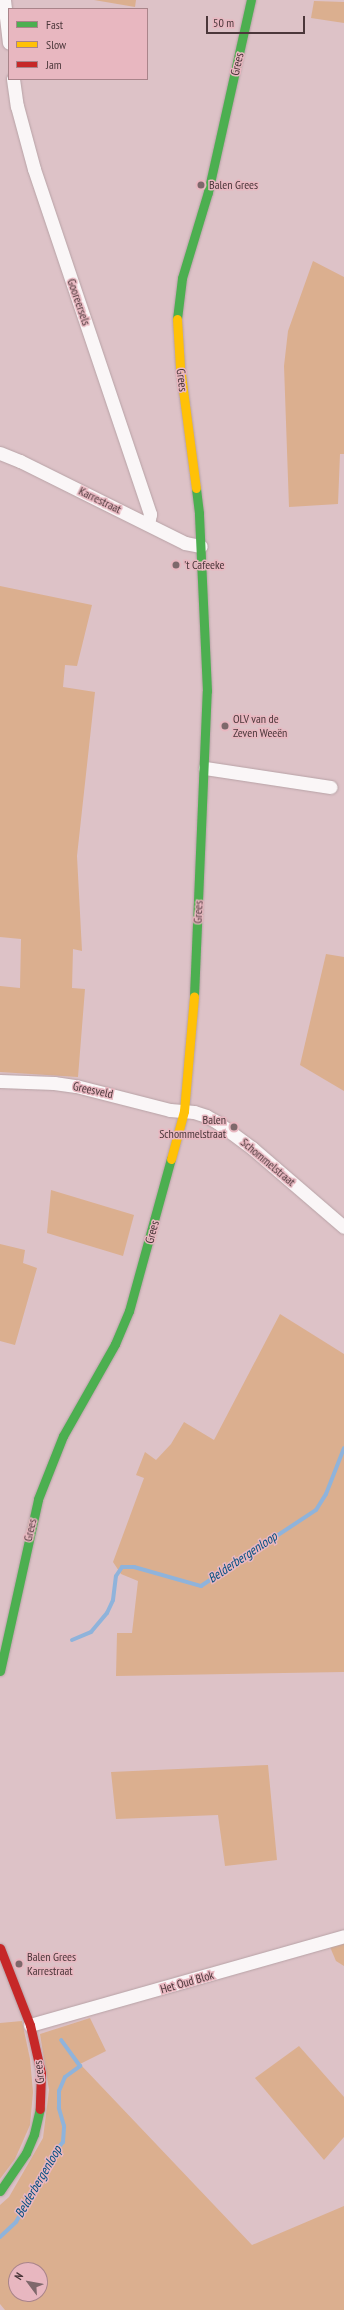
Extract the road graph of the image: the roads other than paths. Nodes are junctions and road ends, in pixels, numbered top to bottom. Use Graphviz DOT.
graph roads {
  1 [pos="4,0"];
  2 [pos="251,0"];
  3 [pos="8,34"];
  4 [pos="13,80"];
  5 [pos="0,453"];
  6 [pos="148,524"];
  7 [pos="201,546"];
  8 [pos="205,768"];
  9 [pos="331,787"];
  10 [pos="0,1080"];
  11 [pos="184,1110"];
  12 [pos="344,1227"];
  13 [pos="0,1671"];
  14 [pos="344,1936"];
  15 [pos="0,1948"];
  16 [pos="30,2025"];
  17 [pos="0,2191"];
  1 -- 3 [label="street"];
  2 -- 7 [label="street, Grees"];
  4 -- 6 [label="street, Gooreersels"];
  5 -- 6 [label="street, Karrestraat"];
  6 -- 7 [label="street, Karrestraat"];
  7 -- 8 [label="street, Grees"];
  8 -- 9 [label="street"];
  8 -- 11 [label="street, Grees"];
  10 -- 11 [label="street, Greesveld"];
  11 -- 12 [label="street, Schommelstraat"];
  11 -- 13 [label="street, Grees"];
  14 -- 16 [label="street, Het Oud Blok"];
  15 -- 16 [label="street, Grees"];
  16 -- 17 [label="street, Grees"];
}
